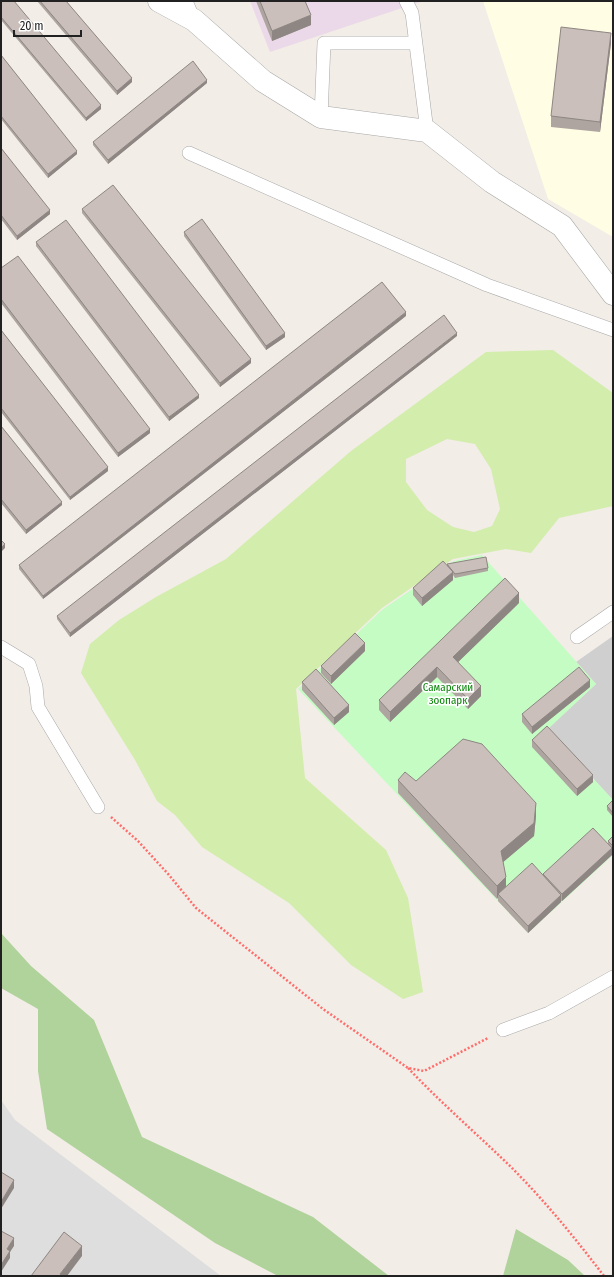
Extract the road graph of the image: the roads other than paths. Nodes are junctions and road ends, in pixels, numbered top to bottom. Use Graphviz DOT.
graph roads {
  1 [pos="159,1"];
  2 [pos="406,1"];
  3 [pos="190,11"];
  4 [pos="415,43"];
  5 [pos="321,116"];
  6 [pos="427,132"];
  7 [pos="189,153"];
  8 [pos="613,294"];
  9 [pos="613,330"];
  10 [pos="613,612"];
  11 [pos="577,637"];
  12 [pos="1,647"];
  13 [pos="98,806"];
  14 [pos="613,977"];
  15 [pos="503,1030"];
  1 -- 3 [label="street"];
  2 -- 4 [label="lane"];
  3 -- 5 [label="street"];
  4 -- 5 [label="lane"];
  4 -- 6 [label="lane"];
  5 -- 6 [label="street"];
  6 -- 8 [label="street"];
  7 -- 9 [label="lane"];
  10 -- 11 [label="lane"];
  12 -- 13 [label="lane"];
  14 -- 15 [label="lane"];
}
